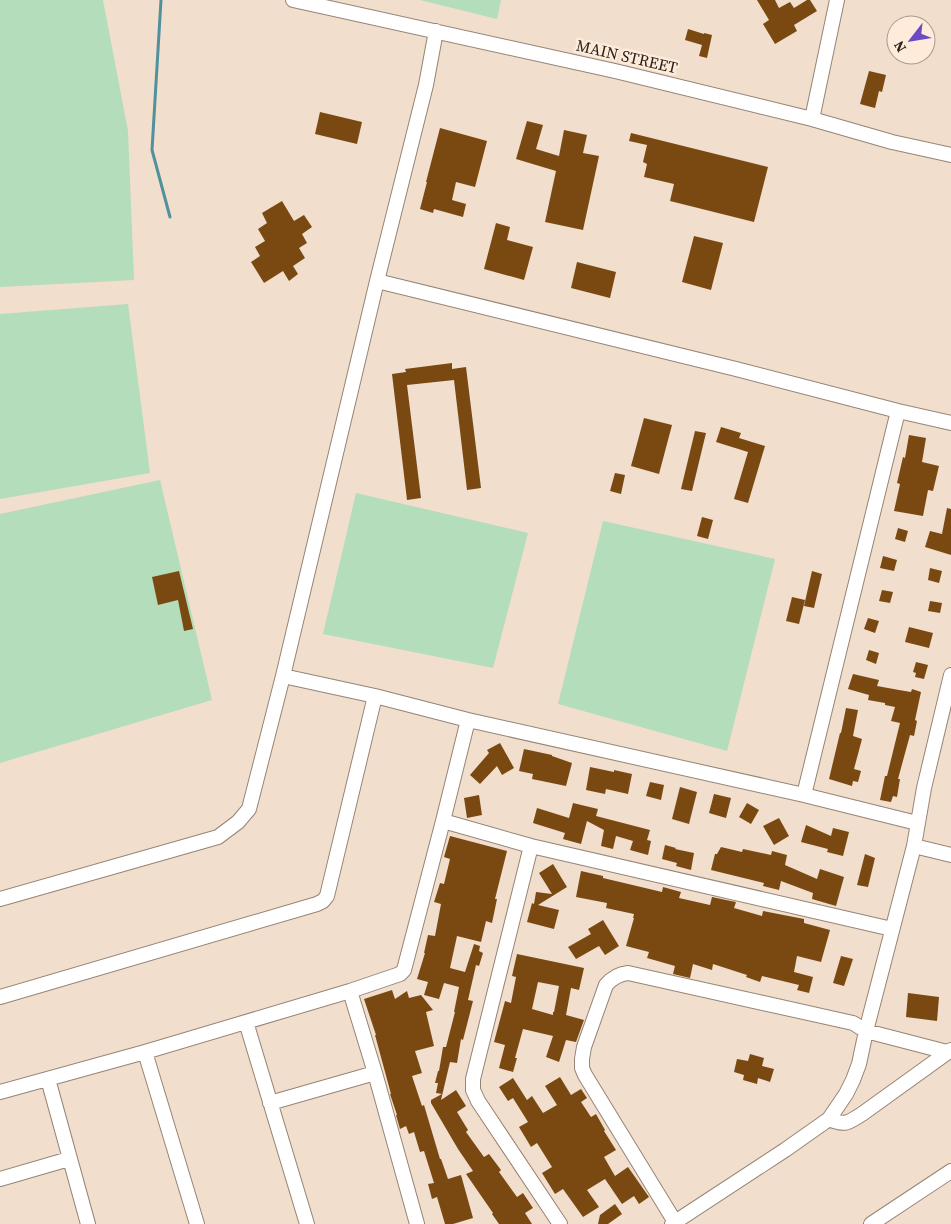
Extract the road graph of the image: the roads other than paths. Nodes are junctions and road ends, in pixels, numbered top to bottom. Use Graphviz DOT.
graph roads {
  1 [pos="293,0"];
  2 [pos="837,0"];
  3 [pos="436,31"];
  4 [pos="812,119"];
  5 [pos="951,155"];
  6 [pos="377,281"];
  7 [pos="898,411"];
  8 [pos="951,423"];
  9 [pos="951,675"];
  10 [pos="283,676"];
  11 [pos="375,696"];
  12 [pos="468,720"];
  13 [pos="804,795"];
  14 [pos="443,820"];
  15 [pos="917,823"];
  16 [pos="531,846"];
  17 [pos="914,846"];
  18 [pos="951,855"];
  19 [pos="0,899"];
  20 [pos="892,929"];
  21 [pos="350,991"];
  22 [pos="0,997"];
  23 [pos="246,1022"];
  24 [pos="866,1031"];
  25 [pos="949,1051"];
  26 [pos="145,1052"];
  27 [pos="376,1073"];
  28 [pos="48,1079"];
  29 [pos="0,1092"];
  30 [pos="270,1103"];
  31 [pos="828,1119"];
  32 [pos="69,1159"];
  33 [pos="951,1171"];
  34 [pos="0,1179"];
  35 [pos="674,1223"];
  36 [pos="88,1224"];
  37 [pos="197,1224"];
  38 [pos="307,1224"];
  39 [pos="417,1224"];
  40 [pos="560,1224"];
  41 [pos="871,1224"];
  1 -- 3 [label="street, MAIN STREET"];
  2 -- 4 [label="street"];
  3 -- 4 [label="street, MAIN STREET"];
  3 -- 6 [label="street"];
  4 -- 5 [label="street, MAIN STREET"];
  6 -- 7 [label="street"];
  6 -- 10 [label="street"];
  7 -- 8 [label="street"];
  7 -- 13 [label="street"];
  9 -- 15 [label="street"];
  10 -- 11 [label="street"];
  10 -- 19 [label="street"];
  11 -- 12 [label="street"];
  11 -- 22 [label="street"];
  12 -- 13 [label="street"];
  12 -- 14 [label="street"];
  13 -- 15 [label="street"];
  14 -- 16 [label="street"];
  14 -- 21 [label="street"];
  15 -- 17 [label="street"];
  16 -- 20 [label="street"];
  16 -- 40 [label="street"];
  17 -- 18 [label="street"];
  17 -- 20 [label="street"];
  20 -- 24 [label="street"];
  21 -- 23 [label="street"];
  21 -- 27 [label="street"];
  23 -- 26 [label="street"];
  23 -- 30 [label="street"];
  24 -- 25 [label="street"];
  24 -- 31 [label="street"];
  24 -- 35 [label="street"];
  25 -- 31 [label="street"];
  26 -- 28 [label="street"];
  26 -- 37 [label="street"];
  27 -- 30 [label="street"];
  27 -- 39 [label="street"];
  28 -- 29 [label="street"];
  28 -- 32 [label="street"];
  30 -- 38 [label="street"];
  31 -- 35 [label="street"];
  32 -- 34 [label="street"];
  32 -- 36 [label="street"];
  33 -- 41 [label="street"];
}
